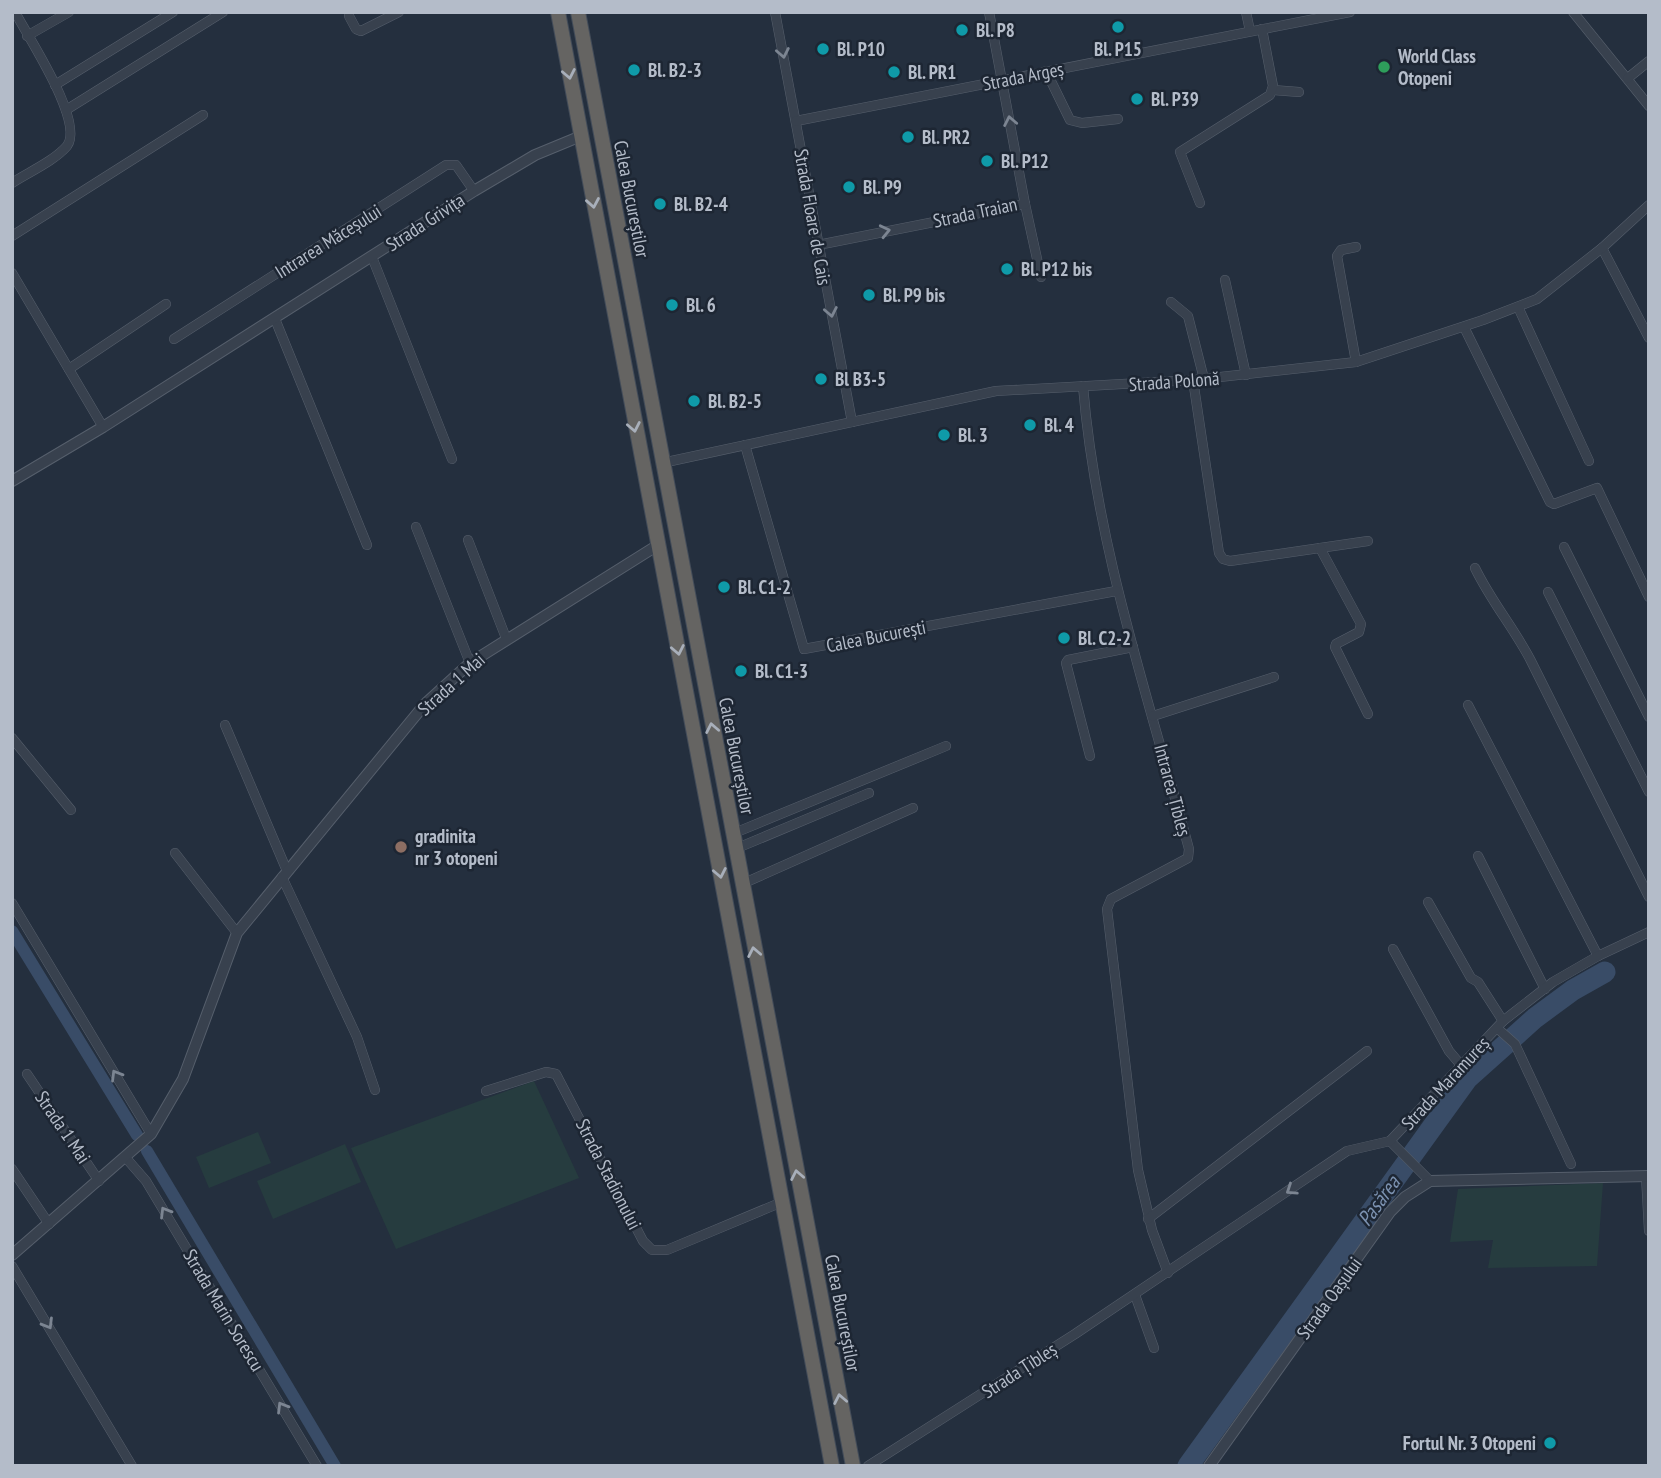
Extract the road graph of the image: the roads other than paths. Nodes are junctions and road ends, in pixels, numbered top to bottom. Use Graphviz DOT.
graph roads {
  1 [pos="15,12"];
  2 [pos="69,12"];
  3 [pos="173,12"];
  4 [pos="223,12"];
  5 [pos="399,12"];
  6 [pos="558,12"];
  7 [pos="578,12"];
  8 [pos="775,12"];
  9 [pos="989,12"];
  10 [pos="1246,12"];
  11 [pos="1350,12"];
  12 [pos="1573,12"];
  13 [pos="349,16"];
  14 [pos="1262,29"];
  15 [pos="1250,31"];
  16 [pos="27,36"];
  17 [pos="1649,61"];
  18 [pos="1046,71"];
  19 [pos="1628,78"];
  20 [pos="1002,80"];
  21 [pos="55,85"];
  22 [pos="1273,90"];
  23 [pos="1299,92"];
  24 [pos="1649,106"];
  25 [pos="66,110"];
  26 [pos="203,115"];
  27 [pos="1118,119"];
  28 [pos="796,121"];
  29 [pos="581,136"];
  30 [pos="12,183"];
  31 [pos="474,191"];
  32 [pos="1200,203"];
  33 [pos="1025,204"];
  34 [pos="1649,205"];
  35 [pos="12,236"];
  36 [pos="818,245"];
  37 [pos="1356,247"];
  38 [pos="1602,248"];
  39 [pos="372,257"];
  40 [pos="12,273"];
  41 [pos="1041,277"];
  42 [pos="1225,280"];
  43 [pos="1171,302"];
  44 [pos="166,304"];
  45 [pos="1518,307"];
  46 [pos="275,319"];
  47 [pos="1464,327"];
  48 [pos="1649,338"];
  49 [pos="174,339"];
  50 [pos="1356,362"];
  51 [pos="69,369"];
  52 [pos="1246,376"];
  53 [pos="1204,379"];
  54 [pos="1193,380"];
  55 [pos="1083,386"];
  56 [pos="852,422"];
  57 [pos="103,427"];
  58 [pos="745,445"];
  59 [pos="452,459"];
  60 [pos="1589,461"];
  61 [pos="662,463"];
  62 [pos="12,481"];
  63 [pos="416,527"];
  64 [pos="468,540"];
  65 [pos="1368,541"];
  66 [pos="368,545"];
  67 [pos="658,545"];
  68 [pos="1564,547"];
  69 [pos="1320,548"];
  70 [pos="1475,568"];
  71 [pos="1116,591"];
  72 [pos="1548,592"];
  73 [pos="1649,597"];
  74 [pos="506,638"];
  75 [pos="1133,647"];
  76 [pos="470,663"];
  77 [pos="1275,677"];
  78 [pos="1468,705"];
  79 [pos="1368,713"];
  80 [pos="1153,716"];
  81 [pos="1649,718"];
  82 [pos="225,725"];
  83 [pos="12,738"];
  84 [pos="946,746"];
  85 [pos="1090,756"];
  86 [pos="1649,792"];
  87 [pos="869,793"];
  88 [pos="913,808"];
  89 [pos="71,810"];
  90 [pos="732,834"];
  91 [pos="735,849"];
  92 [pos="175,853"];
  93 [pos="1478,856"];
  94 [pos="285,874"];
  95 [pos="741,884"];
  96 [pos="1649,897"];
  97 [pos="1428,902"];
  98 [pos="12,903"];
  99 [pos="1649,932"];
  100 [pos="237,933"];
  101 [pos="1393,949"];
  102 [pos="1598,956"];
  103 [pos="1545,989"];
  104 [pos="1500,1024"];
  105 [pos="1367,1051"];
  106 [pos="1460,1064"];
  107 [pos="27,1074"];
  108 [pos="375,1090"];
  109 [pos="486,1091"];
  110 [pos="151,1134"];
  111 [pos="1390,1141"];
  112 [pos="126,1158"];
  113 [pos="1571,1164"];
  114 [pos="12,1169"];
  115 [pos="1647,1176"];
  116 [pos="99,1181"];
  117 [pos="1430,1181"];
  118 [pos="782,1202"];
  119 [pos="1148,1219"];
  120 [pos="49,1224"];
  121 [pos="1649,1231"];
  122 [pos="14,1249"];
  123 [pos="12,1266"];
  124 [pos="1168,1273"];
  125 [pos="1135,1295"];
  126 [pos="1154,1348"];
  127 [pos="132,1466"];
  128 [pos="317,1466"];
  129 [pos="831,1466"];
  130 [pos="853,1466"];
  131 [pos="869,1466"];
  132 [pos="1209,1466"];
  1 -- 16 [label="street"];
  2 -- 16 [label="street"];
  3 -- 21 [label="street"];
  4 -- 25 [label="street"];
  5 -- 13 [label="street"];
  6 -- 29 [label="highway, Calea Bucureștilor, one-way"];
  7 -- 61 [label="highway, Calea Bucureștilor"];
  8 -- 28 [label="street, Strada Floare de Cais, one-way"];
  9 -- 20 [label="street, Strada Traian"];
  10 -- 15 [label="street"];
  11 -- 14 [label="street, Strada Argeș"];
  12 -- 19 [label="street"];
  14 -- 15 [label="street, Strada Argeș"];
  14 -- 22 [label="street"];
  15 -- 18 [label="street, Strada Argeș"];
  16 -- 21 [label="street"];
  17 -- 19 [label="street"];
  18 -- 20 [label="street, Strada Argeș"];
  18 -- 27 [label="street"];
  19 -- 24 [label="street"];
  20 -- 28 [label="street, Strada Argeș"];
  33 -- 20 [label="street, Strada Traian, one-way"];
  21 -- 25 [label="street"];
  22 -- 23 [label="street"];
  22 -- 32 [label="street"];
  25 -- 30 [label="street"];
  26 -- 35 [label="street"];
  28 -- 36 [label="street, Strada Floare de Cais"];
  29 -- 31 [label="street, Strada Grivița"];
  29 -- 67 [label="highway, Calea Bucureștilor, one-way"];
  31 -- 39 [label="street, Strada Grivița"];
  31 -- 49 [label="street, Intrarea Măceșului"];
  36 -- 33 [label="street, Strada Traian, one-way"];
  33 -- 41 [label="street"];
  34 -- 38 [label="street, Strada Polonă"];
  36 -- 56 [label="street, Strada Floare de Cais, one-way"];
  37 -- 50 [label="street"];
  38 -- 45 [label="street, Strada Polonă"];
  38 -- 48 [label="street"];
  39 -- 46 [label="street, Strada Grivița"];
  39 -- 59 [label="street"];
  40 -- 51 [label="street"];
  42 -- 52 [label="street"];
  43 -- 53 [label="street"];
  44 -- 51 [label="street"];
  45 -- 47 [label="street, Strada Polonă"];
  45 -- 60 [label="street"];
  46 -- 57 [label="street, Strada Grivița"];
  46 -- 66 [label="street"];
  47 -- 50 [label="street, Strada Polonă"];
  47 -- 73 [label="street"];
  50 -- 52 [label="street, Strada Polonă"];
  51 -- 57 [label="street"];
  52 -- 53 [label="street, Strada Polonă"];
  53 -- 54 [label="street, Strada Polonă"];
  54 -- 55 [label="street, Strada Polonă"];
  54 -- 69 [label="street"];
  55 -- 56 [label="street, Strada Polonă"];
  55 -- 71 [label="street, Intrarea Țibleș"];
  56 -- 58 [label="street, Strada Polonă"];
  57 -- 62 [label="street, Strada Grivița"];
  58 -- 61 [label="street, Strada Polonă"];
  58 -- 71 [label="street, Calea București"];
  90 -- 61 [label="highway, Calea Bucureștilor, one-way"];
  63 -- 76 [label="street"];
  64 -- 74 [label="street"];
  65 -- 69 [label="street"];
  67 -- 74 [label="street, Strada 1 Mai"];
  67 -- 118 [label="highway, Calea Bucureștilor, one-way"];
  68 -- 81 [label="street"];
  69 -- 79 [label="street"];
  70 -- 96 [label="street"];
  71 -- 75 [label="street, Intrarea Țibleș"];
  72 -- 86 [label="street"];
  74 -- 76 [label="street, Strada 1 Mai"];
  75 -- 80 [label="street, Intrarea Țibleș"];
  75 -- 85 [label="street"];
  76 -- 94 [label="street, Strada 1 Mai"];
  77 -- 80 [label="street"];
  78 -- 102 [label="street"];
  80 -- 119 [label="street, Intrarea Țibleș"];
  82 -- 94 [label="street"];
  83 -- 89 [label="street"];
  84 -- 90 [label="street"];
  87 -- 91 [label="street"];
  88 -- 95 [label="street"];
  90 -- 91 [label="highway, Calea Bucureștilor"];
  91 -- 95 [label="highway, Calea Bucureștilor"];
  92 -- 100 [label="street"];
  93 -- 103 [label="street"];
  94 -- 100 [label="street, Strada 1 Mai"];
  94 -- 108 [label="street"];
  130 -- 95 [label="highway, Calea Bucureștilor, one-way"];
  97 -- 104 [label="street"];
  110 -- 98 [label="street, one-way"];
  99 -- 102 [label="street, Strada Maramureș"];
  100 -- 110 [label="street, Strada 1 Mai"];
  101 -- 106 [label="street"];
  102 -- 103 [label="street, Strada Maramureș"];
  103 -- 104 [label="street, Strada Maramureș"];
  104 -- 106 [label="street, Strada Maramureș"];
  104 -- 113 [label="street"];
  105 -- 119 [label="street"];
  106 -- 111 [label="street, Strada Maramureș"];
  107 -- 116 [label="street, Strada 1 Mai"];
  109 -- 118 [label="street, Strada Stadionului"];
  110 -- 112 [label="street, Strada 1 Mai"];
  111 -- 117 [label="street"];
  111 -- 124 [label="street, Strada Maramureș, one-way"];
  112 -- 116 [label="street, Strada 1 Mai"];
  128 -- 112 [label="street, Strada Marin Sorescu, one-way"];
  114 -- 120 [label="street"];
  115 -- 117 [label="street"];
  115 -- 121 [label="street"];
  116 -- 120 [label="street, Strada 1 Mai"];
  117 -- 132 [label="street, Strada Oașului"];
  118 -- 129 [label="highway, Calea Bucureștilor"];
  119 -- 124 [label="street, Intrarea Țibleș"];
  120 -- 122 [label="street, Strada 1 Mai"];
  123 -- 127 [label="street, one-way"];
  124 -- 125 [label="street, Strada Țibleș"];
  125 -- 126 [label="street"];
  125 -- 131 [label="street, Strada Țibleș"];
}
